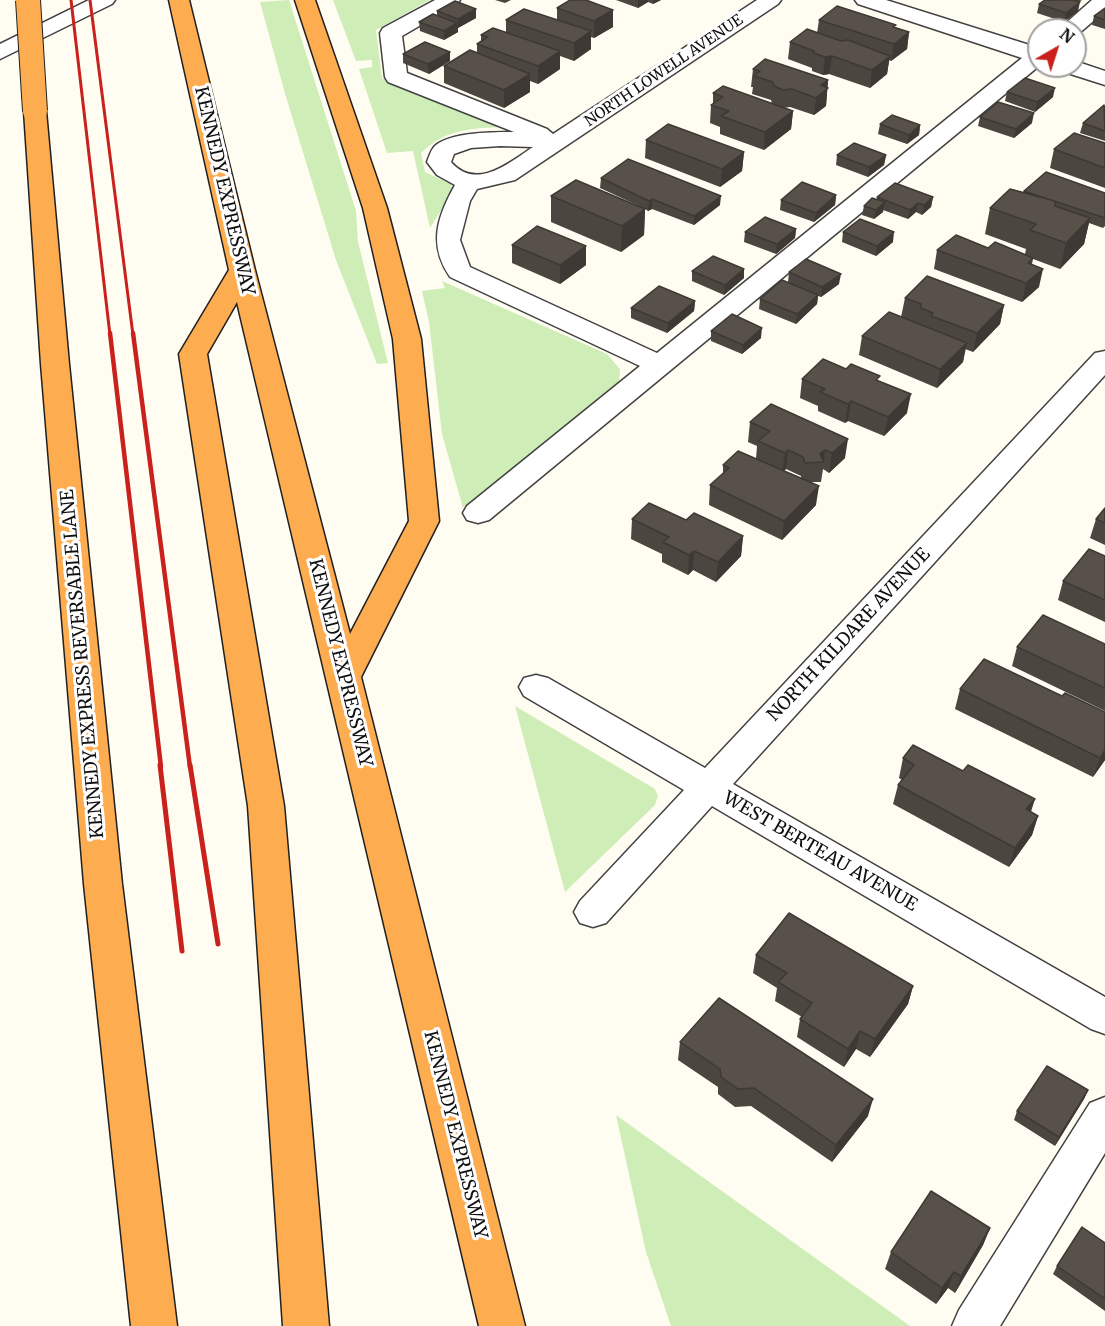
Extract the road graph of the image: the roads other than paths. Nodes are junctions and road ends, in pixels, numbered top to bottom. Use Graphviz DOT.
graph roads {
  1 [pos="28,0"];
  2 [pos="105,0"];
  3 [pos="179,0"];
  4 [pos="305,0"];
  5 [pos="450,0"];
  6 [pos="771,0"];
  7 [pos="865,0"];
  8 [pos="1105,0"];
  9 [pos="1083,18"];
  10 [pos="0,52"];
  11 [pos="1027,52"];
  12 [pos="1027,66"];
  13 [pos="1087,72"];
  14 [pos="1105,78"];
  15 [pos="558,141"];
  16 [pos="469,182"];
  17 [pos="242,270"];
  18 [pos="1105,359"];
  19 [pos="660,365"];
  20 [pos="478,513"];
  21 [pos="344,677"];
  22 [pos="536,687"];
  23 [pos="708,787"];
  24 [pos="593,912"];
  25 [pos="1105,1017"];
  26 [pos="1105,1116"];
  27 [pos="154,1326"];
  28 [pos="306,1326"];
  29 [pos="502,1326"];
  30 [pos="975,1326"];
  1 -- 27 [label="highway, KENNEDY EXPRESS REVERSABLE LANE, bridge"];
  2 -- 10 [label="street"];
  3 -- 17 [label="highway, KENNEDY EXPRESSWAY"];
  4 -- 21 [label="highway"];
  5 -- 15 [label="street"];
  6 -- 15 [label="street, NORTH LOWELL AVENUE"];
  7 -- 11 [label="street"];
  8 -- 9 [label="street"];
  12 -- 19 [label="street"];
  13 -- 14 [label="street"];
  15 -- 16 [label="street, NORTH LOWELL AVENUE"];
  15 -- 16 [label="street"];
  16 -- 19 [label="street"];
  17 -- 21 [label="highway, KENNEDY EXPRESSWAY"];
  17 -- 28 [label="highway"];
  18 -- 23 [label="street, NORTH KILDARE AVENUE"];
  19 -- 20 [label="street"];
  21 -- 29 [label="highway, KENNEDY EXPRESSWAY"];
  22 -- 23 [label="street, WEST BERTEAU AVENUE"];
  23 -- 24 [label="street, NORTH KILDARE AVENUE"];
  23 -- 25 [label="street, WEST BERTEAU AVENUE"];
  26 -- 30 [label="street"];
}
